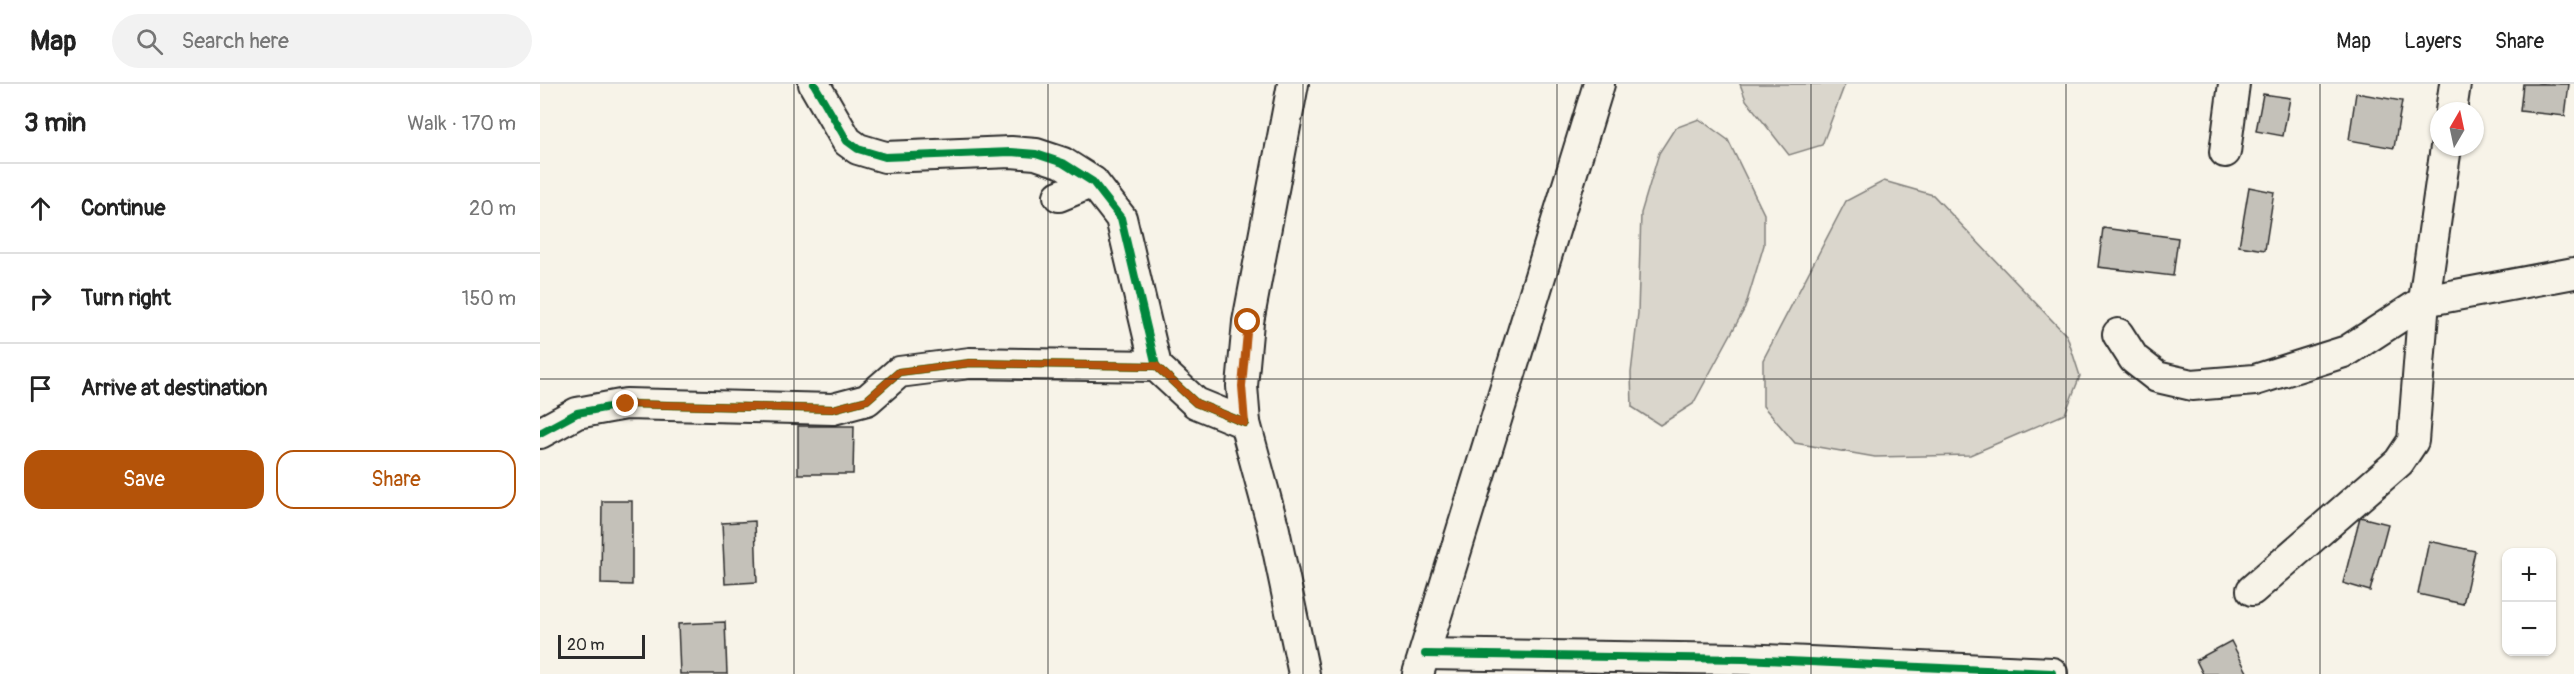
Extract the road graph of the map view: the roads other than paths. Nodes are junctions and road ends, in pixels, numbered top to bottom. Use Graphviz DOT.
graph roads {
  1 [pos="814,84"];
  2 [pos="1293,84"];
  3 [pos="1599,84"];
  4 [pos="2234,84"];
  5 [pos="2455,84"];
  6 [pos="2452,102"];
  7 [pos="2225,152"];
  8 [pos="2445,156"];
  9 [pos="1094,182"];
  10 [pos="1059,196"];
  11 [pos="2574,273"];
  12 [pos="2424,301"];
  13 [pos="2118,334"];
  14 [pos="1156,366"];
  15 [pos="1245,423"];
  16 [pos="540,433"];
  17 [pos="2252,590"];
  18 [pos="1421,664"];
  19 [pos="2052,673"];
  20 [pos="1304,674"];
  1 -- 9 [label="street"];
  2 -- 15 [label="street"];
  3 -- 18 [label="street"];
  4 -- 7 [label="street"];
  5 -- 6 [label="street"];
  8 -- 12 [label="street"];
  9 -- 10 [label="street"];
  9 -- 14 [label="street"];
  11 -- 12 [label="street"];
  12 -- 13 [label="street"];
  12 -- 17 [label="street"];
  14 -- 15 [label="street"];
  14 -- 16 [label="street"];
  15 -- 20 [label="street"];
  18 -- 19 [label="street"];
}
